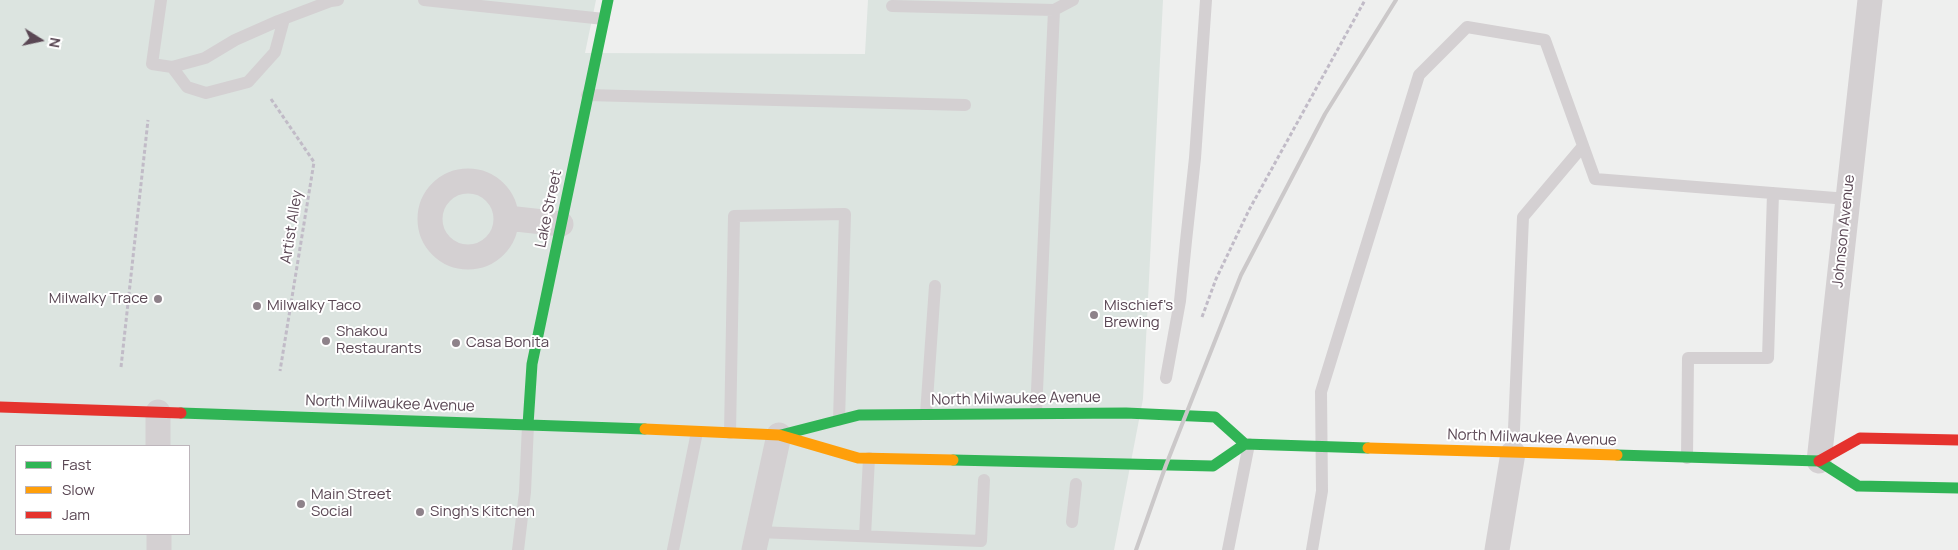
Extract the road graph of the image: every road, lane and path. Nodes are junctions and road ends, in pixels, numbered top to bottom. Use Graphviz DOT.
graph roads {
  1 [pos="161,0"];
  2 [pos="338,0"];
  3 [pos="424,0"];
  4 [pos="608,0"];
  5 [pos="1073,0"];
  6 [pos="1206,0"];
  7 [pos="1366,0"];
  8 [pos="1870,0"];
  9 [pos="892,6"];
  10 [pos="1054,10"];
  11 [pos="284,19"];
  12 [pos="604,19"];
  13 [pos="172,67"];
  14 [pos="587,95"];
  15 [pos="270,99"];
  16 [pos="965,105"];
  17 [pos="148,120"];
  18 [pos="1583,146"];
  19 [pos="1773,193"];
  20 [pos="1848,199"];
  21 [pos="507,218"];
  22 [pos="561,224"];
  23 [pos="935,286"];
  24 [pos="1199,325"];
  25 [pos="121,367"];
  26 [pos="280,372"];
  27 [pos="1166,378"];
  28 [pos="0,407"];
  29 [pos="158,412"];
  30 [pos="1036,413"];
  31 [pos="926,414"];
  32 [pos="839,420"];
  33 [pos="528,425"];
  34 [pos="697,432"];
  35 [pos="730,433"];
  36 [pos="779,435"];
  37 [pos="1958,440"];
  38 [pos="1247,444"];
  39 [pos="158,445"];
  40 [pos="1321,446"];
  41 [pos="1512,453"];
  42 [pos="869,458"];
  43 [pos="1687,458"];
  44 [pos="1819,461"];
  45 [pos="984,480"];
  46 [pos="1076,484"];
  47 [pos="1958,488"];
  48 [pos="1072,522"];
  49 [pos="159,535"];
  50 [pos="865,536"];
  51 [pos="756,541"];
  52 [pos="159,550"];
  53 [pos="518,550"];
  54 [pos="673,550"];
  55 [pos="1228,550"];
  56 [pos="1312,550"];
  57 [pos="1496,550"];
  1 -- 13 [label="lane"];
  2 -- 11 [label="lane"];
  3 -- 12 [label="lane"];
  4 -- 12 [label="main road, Lake Street"];
  5 -- 10 [label="lane"];
  6 -- 27 [label="lane"];
  7 -- 24 [label="path"];
  8 -- 20 [label="street, Johnson Avenue"];
  9 -- 10 [label="lane"];
  10 -- 30 [label="lane"];
  11 -- 13 [label="lane"];
  11 -- 13 [label="lane"];
  12 -- 14 [label="main road, Lake Street"];
  14 -- 16 [label="lane"];
  14 -- 22 [label="main road, Lake Street"];
  15 -- 26 [label="path, Artist Alley"];
  17 -- 25 [label="path"];
  18 -- 19 [label="lane"];
  18 -- 40 [label="lane"];
  18 -- 41 [label="lane"];
  19 -- 20 [label="lane"];
  19 -- 43 [label="lane"];
  20 -- 44 [label="street, Johnson Avenue"];
  21 -- 22 [label="street"];
  22 -- 33 [label="main road, Lake Street"];
  23 -- 31 [label="lane"];
  28 -- 29 [label="main road, North Milwaukee Avenue"];
  29 -- 33 [label="main road, North Milwaukee Avenue"];
  29 -- 39 [label="street"];
  30 -- 31 [label="main road, North Milwaukee Avenue"];
  30 -- 38 [label="main road, North Milwaukee Avenue"];
  31 -- 32 [label="main road, North Milwaukee Avenue"];
  32 -- 35 [label="lane"];
  32 -- 36 [label="main road, North Milwaukee Avenue"];
  33 -- 34 [label="main road, North Milwaukee Avenue"];
  33 -- 53 [label="lane"];
  34 -- 35 [label="main road, North Milwaukee Avenue"];
  34 -- 54 [label="lane"];
  35 -- 36 [label="main road, North Milwaukee Avenue"];
  36 -- 42 [label="main road, North Milwaukee Avenue"];
  36 -- 51 [label="street"];
  37 -- 44 [label="main road"];
  38 -- 40 [label="main road, North Milwaukee Avenue"];
  38 -- 42 [label="main road, North Milwaukee Avenue"];
  38 -- 55 [label="lane"];
  40 -- 41 [label="main road, North Milwaukee Avenue"];
  40 -- 56 [label="lane"];
  41 -- 43 [label="main road, North Milwaukee Avenue"];
  41 -- 57 [label="street"];
  42 -- 50 [label="lane"];
  43 -- 44 [label="main road, North Milwaukee Avenue"];
  44 -- 47 [label="main road"];
  45 -- 50 [label="lane"];
  46 -- 48 [label="lane"];
  49 -- 52 [label="street"];
  50 -- 51 [label="lane"];
}
